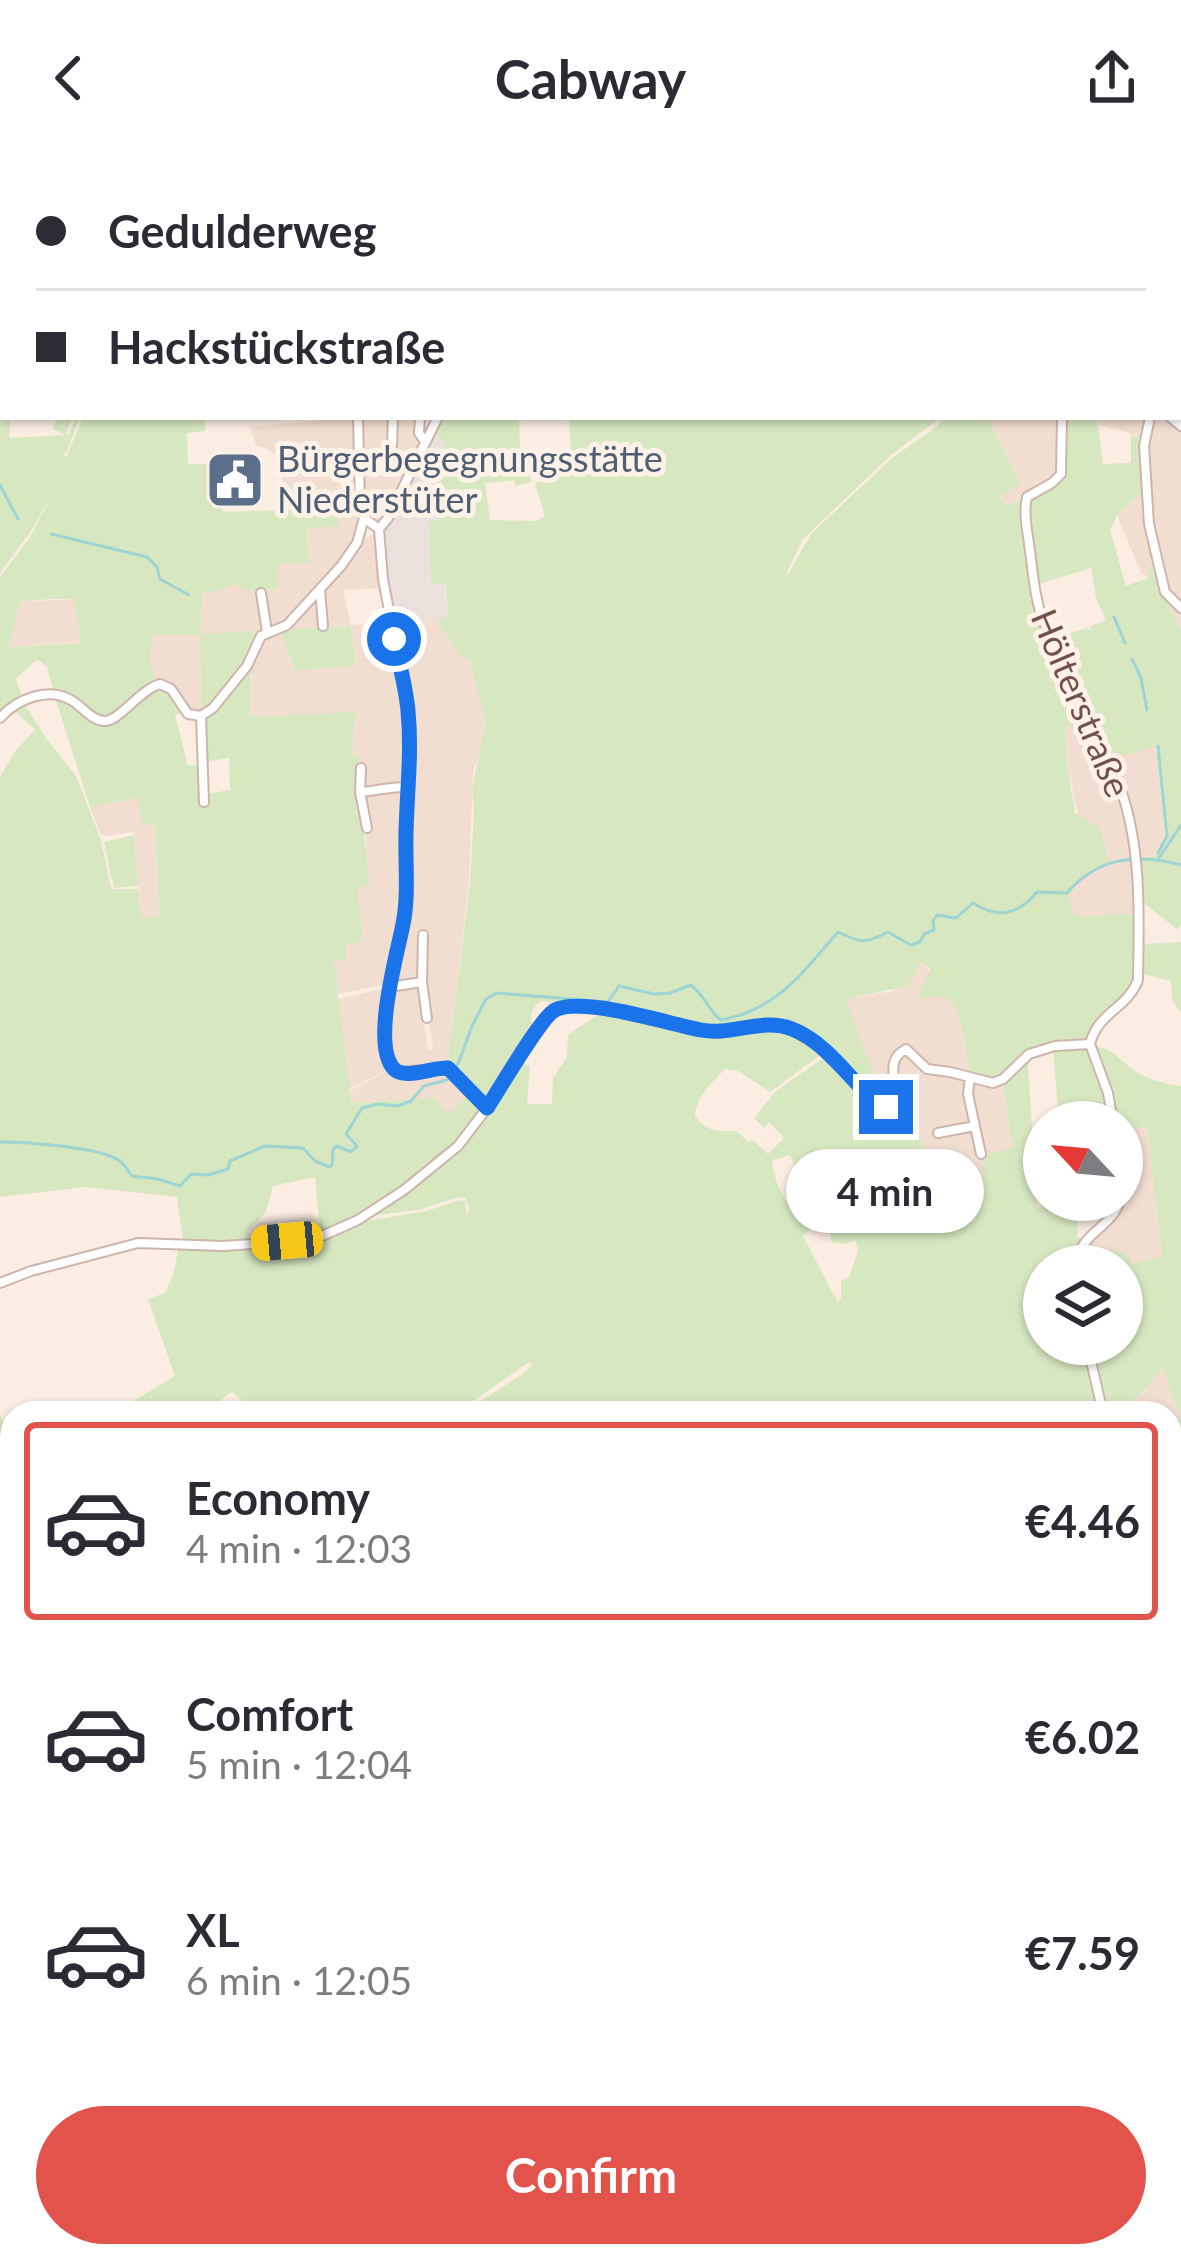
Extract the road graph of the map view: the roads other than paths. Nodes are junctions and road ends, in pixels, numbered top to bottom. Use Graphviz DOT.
graph roads {
  1 [pos="358,420"];
  2 [pos="393,420"];
  3 [pos="420,420"];
  4 [pos="437,420"];
  5 [pos="1062,420"];
  6 [pos="1149,420"];
  7 [pos="426,443"];
  8 [pos="392,445"];
  9 [pos="364,518"];
  10 [pos="379,529"];
  11 [pos="320,588"];
  12 [pos="261,593"];
  13 [pos="1181,608"];
  14 [pos="323,626"];
  15 [pos="267,632"];
  16 [pos="201,716"];
  17 [pos="0,718"];
  18 [pos="361,768"];
  19 [pos="410,787"];
  20 [pos="360,792"];
  21 [pos="204,802"];
  22 [pos="367,828"];
  23 [pos="424,935"];
  24 [pos="422,982"];
  25 [pos="389,987"];
  26 [pos="427,1018"];
  27 [pos="1090,1044"];
  28 [pos="970,1077"];
  29 [pos="1109,1101"];
  30 [pos="487,1108"];
  31 [pos="975,1126"];
  32 [pos="938,1133"];
  33 [pos="981,1154"];
  34 [pos="1108,1221"];
  35 [pos="1083,1245"];
  36 [pos="0,1283"];
  37 [pos="1092,1365"];
  38 [pos="1100,1401"];
  1 -- 9 [label="street"];
  2 -- 8 [label="street"];
  3 -- 7 [label="street"];
  4 -- 7 [label="street"];
  5 -- 27 [label="street, Hölterstraße"];
  6 -- 13 [label="street"];
  7 -- 10 [label="street"];
  9 -- 10 [label="street"];
  9 -- 11 [label="street"];
  10 -- 19 [label="street"];
  11 -- 14 [label="street"];
  11 -- 15 [label="street"];
  12 -- 15 [label="street"];
  15 -- 16 [label="street"];
  16 -- 17 [label="street"];
  16 -- 21 [label="street"];
  18 -- 20 [label="street"];
  19 -- 20 [label="street"];
  19 -- 25 [label="street"];
  20 -- 22 [label="street"];
  23 -- 24 [label="street"];
  24 -- 25 [label="street"];
  24 -- 26 [label="street"];
  25 -- 30 [label="street"];
  27 -- 28 [label="street"];
  27 -- 29 [label="street"];
  28 -- 30 [label="street"];
  28 -- 31 [label="street"];
  30 -- 36 [label="street"];
  31 -- 32 [label="street"];
  31 -- 33 [label="street"];
  34 -- 35 [label="street"];
  37 -- 38 [label="street"];
}
